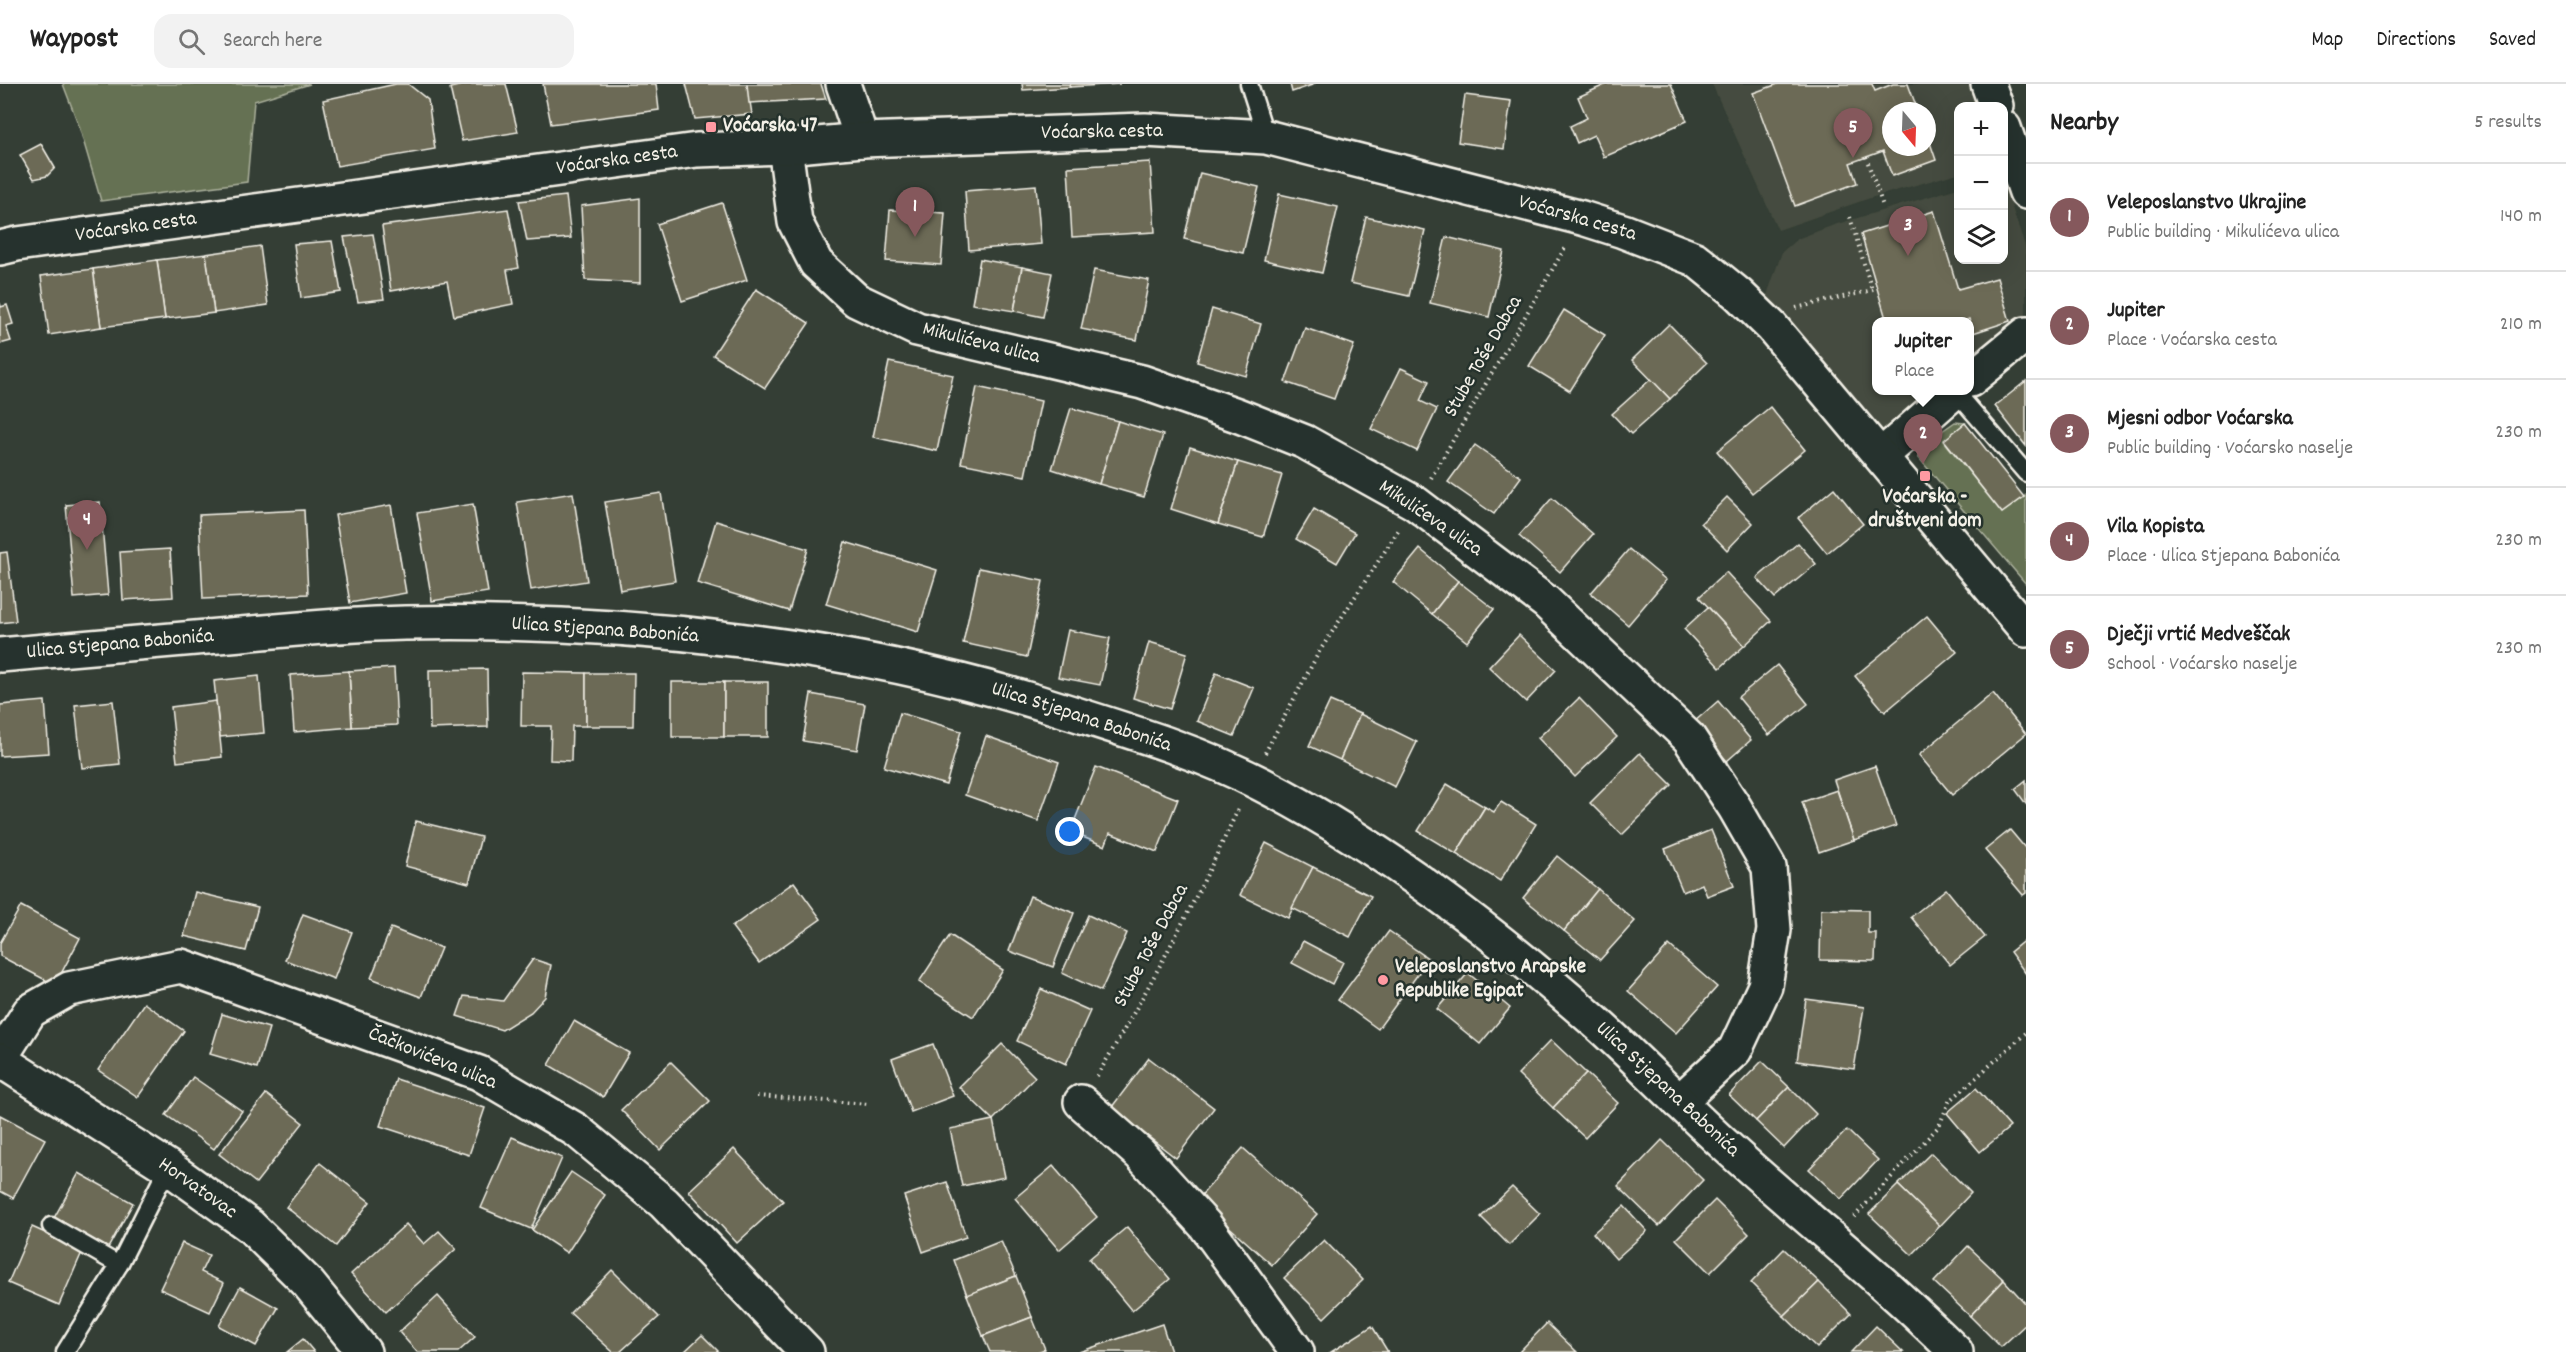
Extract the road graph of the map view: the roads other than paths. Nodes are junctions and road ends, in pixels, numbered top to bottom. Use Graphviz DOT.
graph roads {
  1 [pos="843,84"];
  2 [pos="1250,84"];
  3 [pos="1988,84"];
  4 [pos="1995,102"];
  5 [pos="1266,137"];
  6 [pos="862,140"];
  7 [pos="2008,140"];
  8 [pos="785,147"];
  9 [pos="2026,192"];
  10 [pos="0,248"];
  11 [pos="2026,335"];
  12 [pos="1974,377"];
  13 [pos="1951,395"];
  14 [pos="1959,395"];
  15 [pos="1881,456"];
  16 [pos="2026,473"];
  17 [pos="2026,630"];
  18 [pos="0,655"];
  19 [pos="0,1059"];
  20 [pos="1081,1102"];
  21 [pos="1679,1102"];
  22 [pos="168,1167"];
  23 [pos="51,1226"];
  24 [pos="119,1265"];
  25 [pos="65,1352"];
  26 [pos="364,1352"];
  27 [pos="807,1352"];
  28 [pos="1297,1352"];
  29 [pos="1956,1352"];
  1 -- 6 [label="street"];
  2 -- 5 [label="lane"];
  3 -- 4 [label="street"];
  5 -- 6 [label="street, Voćarska cesta"];
  5 -- 15 [label="street, Voćarska cesta"];
  6 -- 8 [label="street, Voćarska cesta"];
  7 -- 9 [label="street"];
  8 -- 10 [label="street, Voćarska cesta"];
  8 -- 21 [label="street, Mikulićeva ulica"];
  11 -- 12 [label="street"];
  13 -- 15 [label="street"];
  14 -- 16 [label="lane"];
  15 -- 17 [label="street, Voćarska cesta"];
  18 -- 21 [label="street, Ulica Stjepana Babonića"];
  19 -- 22 [label="street, Horvatovac"];
  19 -- 27 [label="street, Čačkovićeva ulica"];
  20 -- 28 [label="street"];
  21 -- 29 [label="street, Ulica Stjepana Babonića"];
  22 -- 24 [label="lane"];
  22 -- 26 [label="street, Horvatovac"];
  23 -- 24 [label="lane"];
  24 -- 25 [label="lane"];
}
